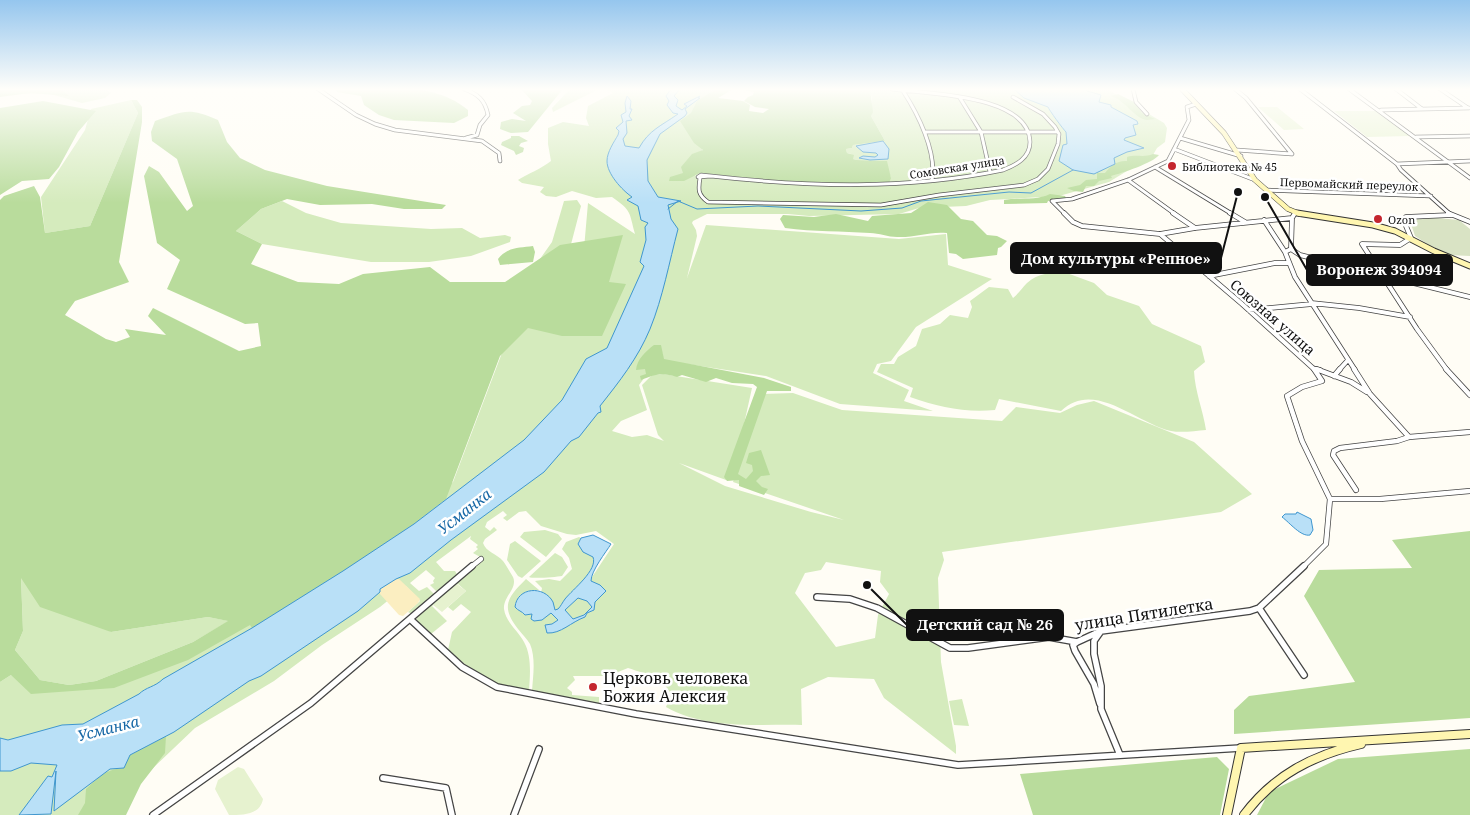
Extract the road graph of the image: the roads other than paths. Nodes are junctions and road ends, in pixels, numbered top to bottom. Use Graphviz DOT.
graph roads {
  1 [pos="385,127"];
  2 [pos="479,127"];
  3 [pos="924,127"];
  4 [pos="977,127"];
  5 [pos="1027,127"];
  6 [pos="1054,127"];
  7 [pos="1185,127"];
  8 [pos="1218,127"];
  9 [pos="1270,127"];
  10 [pos="1349,127"];
  11 [pos="1402,127"];
  12 [pos="1029,131"];
  13 [pos="926,132"];
  14 [pos="980,132"];
  15 [pos="1057,132"];
  16 [pos="477,135"];
  17 [pos="1470,136"];
  18 [pos="1415,137"];
  19 [pos="465,138"];
  20 [pos="1180,138"];
  21 [pos="482,141"];
  22 [pos="1174,149"];
  23 [pos="1237,150"];
  24 [pos="1241,156"];
  25 [pos="1470,161"];
  26 [pos="500,162"];
  27 [pos="1448,162"];
  28 [pos="1397,164"];
  29 [pos="1155,167"];
  30 [pos="990,172"];
  31 [pos="1470,178"];
  32 [pos="932,180"];
  33 [pos="1128,180"];
  34 [pos="1253,180"];
  35 [pos="1266,190"];
  36 [pos="1431,196"];
  37 [pos="1293,215"];
  38 [pos="1451,215"];
  39 [pos="1264,220"];
  40 [pos="1245,222"];
  41 [pos="1470,222"];
  42 [pos="1195,228"];
  43 [pos="1160,234"];
  44 [pos="1411,238"];
  45 [pos="1291,249"];
  46 [pos="1285,252"];
  47 [pos="1289,263"];
  48 [pos="1470,266"];
  49 [pos="1384,274"];
  50 [pos="1209,276"];
  51 [pos="1470,297"];
  52 [pos="1312,304"];
  53 [pos="1249,310"];
  54 [pos="1410,317"];
  55 [pos="1348,360"];
  56 [pos="1316,369"];
  57 [pos="1334,376"];
  58 [pos="1370,394"];
  59 [pos="1470,395"];
  60 [pos="1470,432"];
  61 [pos="1409,437"];
  62 [pos="1356,490"];
  63 [pos="1470,492"];
  64 [pos="1330,499"];
  65 [pos="480,559"];
  66 [pos="817,597"];
  67 [pos="1259,608"];
  68 [pos="410,619"];
  69 [pos="1101,631"];
  70 [pos="1077,642"];
  71 [pos="1304,675"];
  72 [pos="1101,707"];
  73 [pos="1470,734"];
  74 [pos="1384,740"];
  75 [pos="1241,748"];
  76 [pos="539,749"];
  77 [pos="1120,755"];
  78 [pos="383,778"];
  79 [pos="153,815"];
  80 [pos="452,815"];
  81 [pos="514,815"];
  82 [pos="1227,815"];
  83 [pos="1244,815"];
  1 -- 19 [label="street"];
  2 -- 16 [label="street"];
  3 -- 13 [label="street"];
  4 -- 14 [label="street"];
  5 -- 12 [label="street"];
  6 -- 15 [label="street"];
  7 -- 20 [label="street"];
  8 -- 23 [label="street"];
  9 -- 23 [label="street"];
  10 -- 28 [label="street"];
  11 -- 18 [label="street"];
  12 -- 14 [label="street"];
  12 -- 15 [label="street"];
  12 -- 30 [label="street, Сомовская улица"];
  13 -- 14 [label="street"];
  13 -- 32 [label="street"];
  14 -- 30 [label="street"];
  15 -- 32 [label="street, Сомовская улица"];
  16 -- 19 [label="street"];
  16 -- 21 [label="street"];
  17 -- 18 [label="street"];
  18 -- 27 [label="street"];
  19 -- 21 [label="street"];
  20 -- 22 [label="street"];
  20 -- 24 [label="street"];
  21 -- 26 [label="street"];
  22 -- 29 [label="street"];
  22 -- 34 [label="street"];
  23 -- 24 [label="street"];
  24 -- 34 [label="street"];
  25 -- 27 [label="street"];
  27 -- 28 [label="street"];
  27 -- 31 [label="street"];
  28 -- 36 [label="street"];
  29 -- 33 [label="street"];
  29 -- 40 [label="street"];
  30 -- 32 [label="street, Сомовская улица"];
  33 -- 42 [label="street"];
  33 -- 43 [label="street"];
  34 -- 35 [label="street"];
  35 -- 36 [label="street, Первомайский переулок"];
  35 -- 37 [label="street"];
  36 -- 38 [label="street"];
  37 -- 39 [label="street"];
  37 -- 44 [label="street"];
  37 -- 45 [label="street"];
  38 -- 41 [label="street"];
  38 -- 44 [label="street"];
  39 -- 40 [label="street"];
  39 -- 46 [label="street"];
  40 -- 42 [label="street"];
  42 -- 43 [label="street"];
  43 -- 50 [label="street, Союзная улица"];
  44 -- 48 [label="street"];
  44 -- 49 [label="street"];
  45 -- 46 [label="street"];
  45 -- 49 [label="street"];
  46 -- 47 [label="street"];
  47 -- 50 [label="street"];
  47 -- 52 [label="street"];
  49 -- 51 [label="street"];
  49 -- 54 [label="street"];
  50 -- 53 [label="street, Союзная улица"];
  52 -- 53 [label="street"];
  52 -- 54 [label="street"];
  52 -- 55 [label="street"];
  53 -- 56 [label="street, Союзная улица"];
  54 -- 59 [label="street"];
  55 -- 57 [label="street"];
  55 -- 58 [label="street"];
  56 -- 57 [label="street"];
  56 -- 64 [label="street, Союзная улица"];
  57 -- 58 [label="street"];
  58 -- 61 [label="street"];
  60 -- 61 [label="street"];
  61 -- 62 [label="street"];
  63 -- 64 [label="street"];
  64 -- 67 [label="street"];
  65 -- 68 [label="street"];
  66 -- 70 [label="street, улица Пятилетка"];
  67 -- 69 [label="street, улица Пятилетка"];
  67 -- 71 [label="street"];
  68 -- 77 [label="street"];
  68 -- 79 [label="street"];
  69 -- 70 [label="street, улица Пятилетка"];
  69 -- 72 [label="street"];
  70 -- 72 [label="street"];
  72 -- 77 [label="street"];
  73 -- 74 [label="street"];
  74 -- 75 [label="street"];
  74 -- 83 [label="street"];
  75 -- 77 [label="street"];
  75 -- 82 [label="street"];
  76 -- 81 [label="street"];
  78 -- 80 [label="street"];
}
